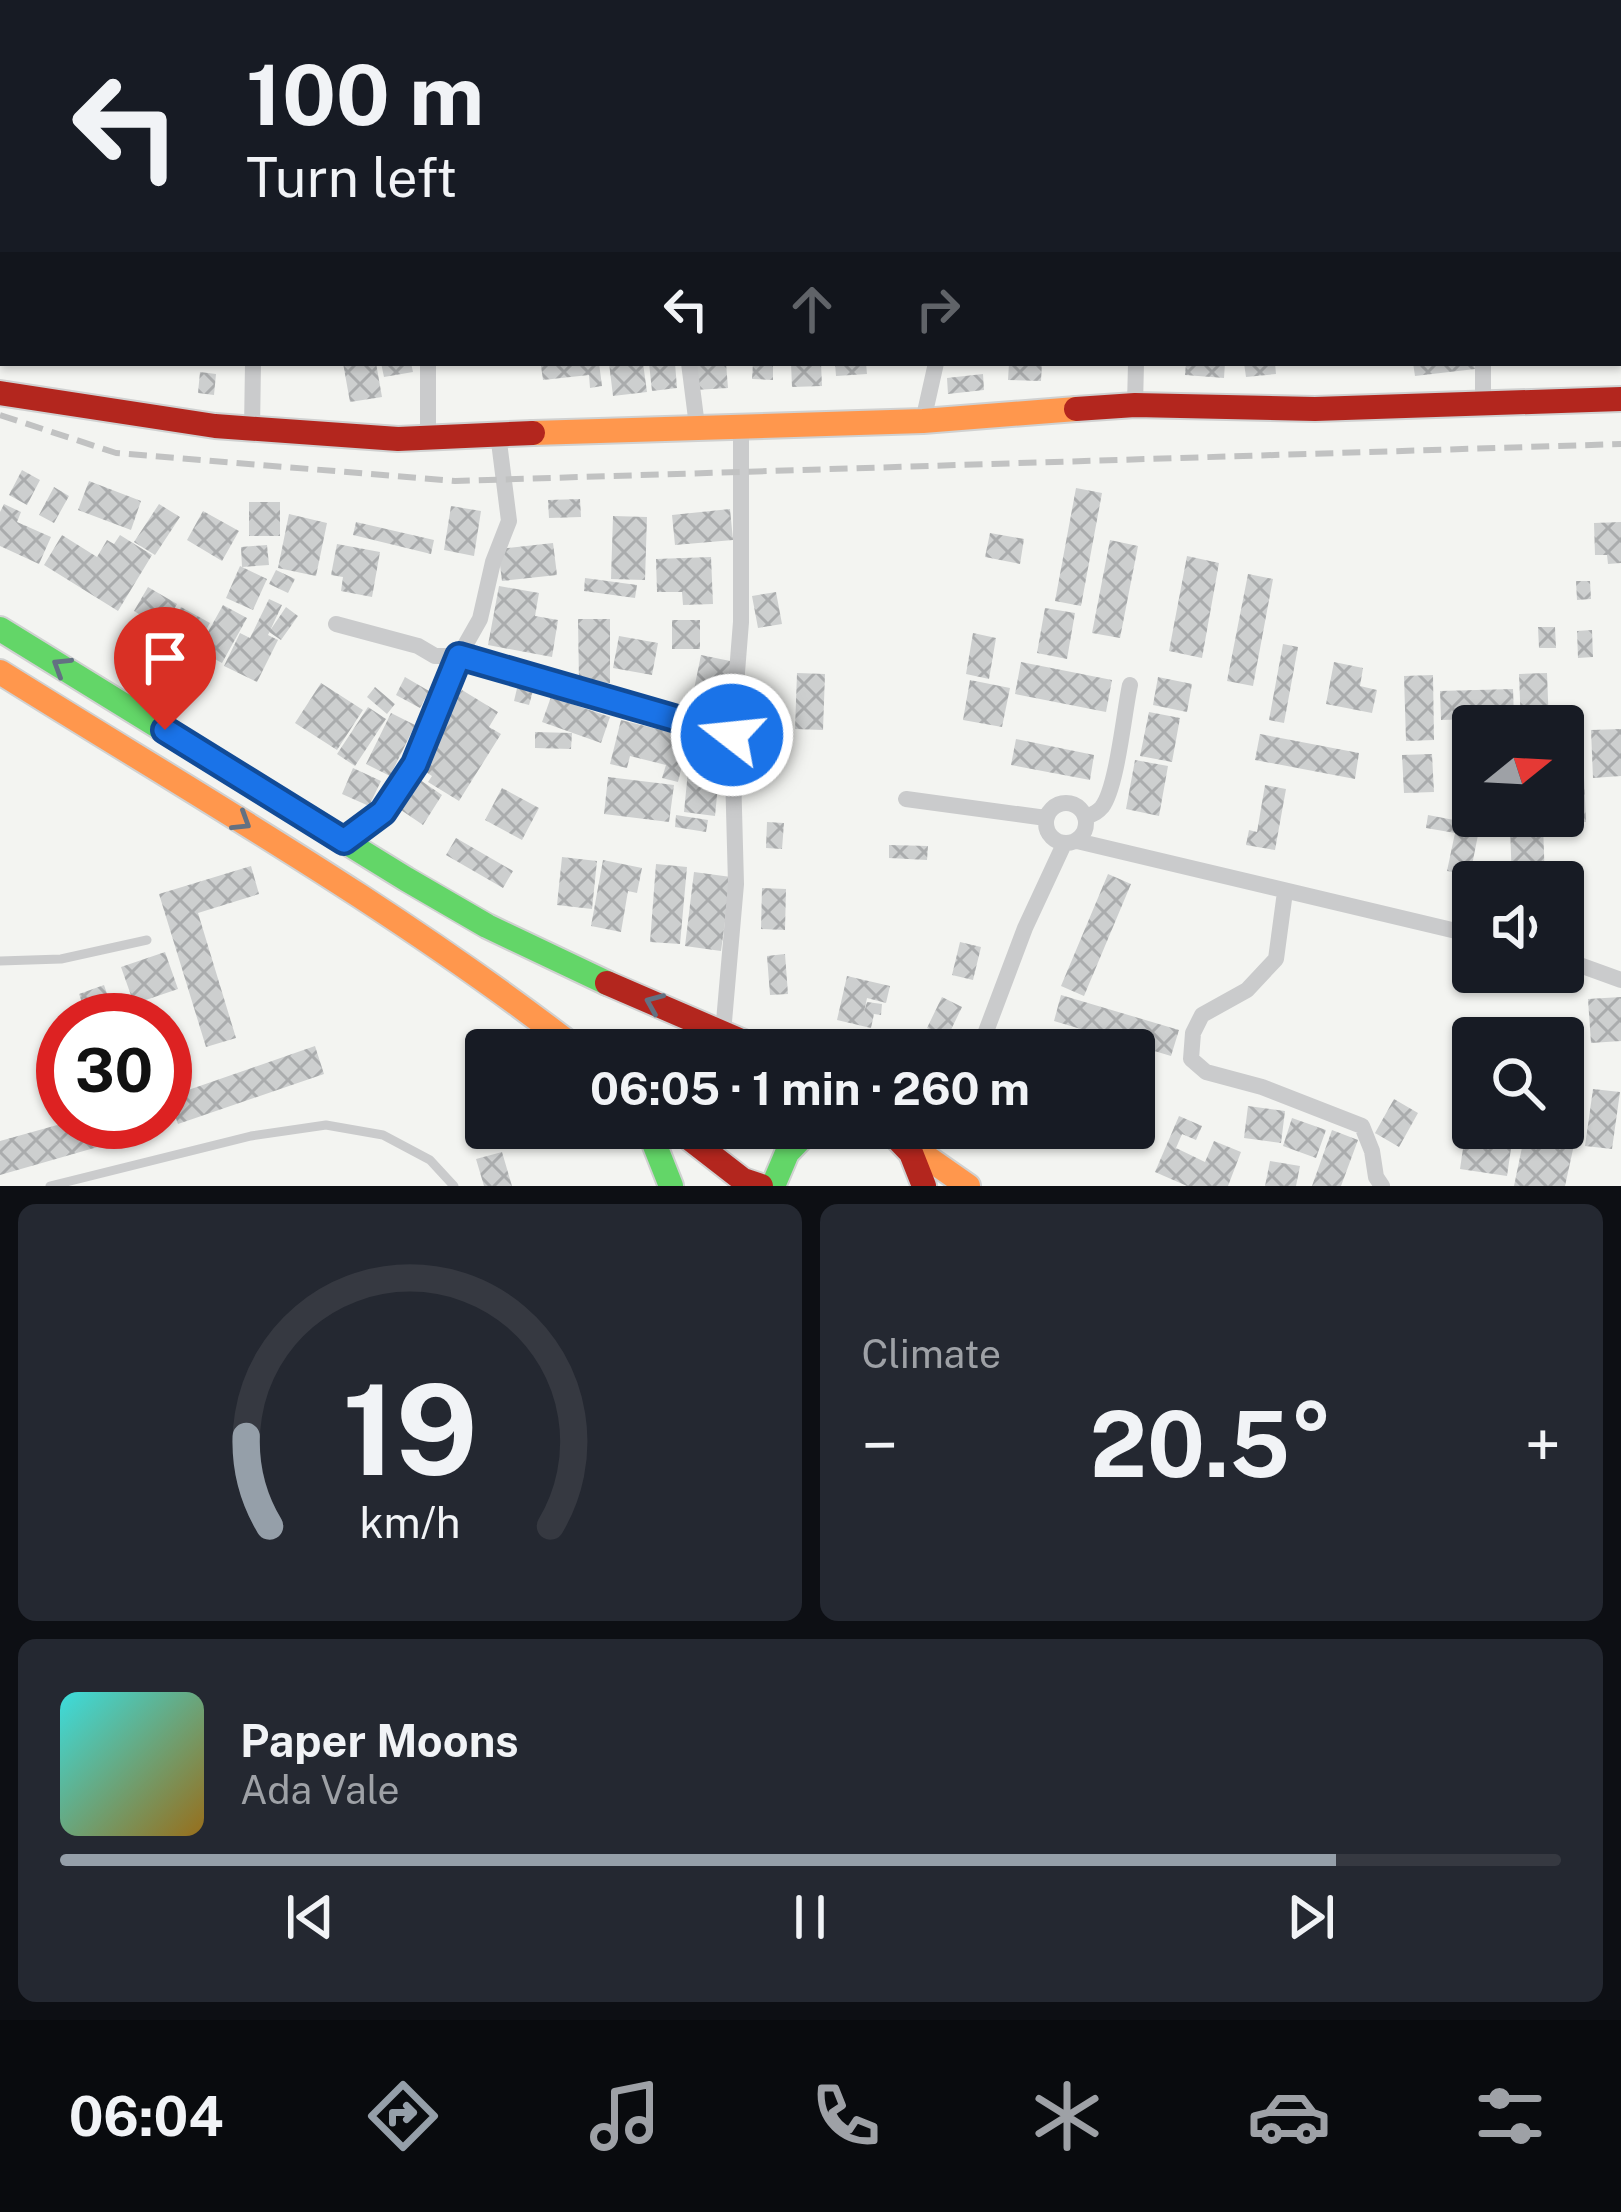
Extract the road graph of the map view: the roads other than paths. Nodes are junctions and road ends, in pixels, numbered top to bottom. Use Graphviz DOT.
graph roads {
  1 [pos="253,366"];
  2 [pos="428,366"];
  3 [pos="688,366"];
  4 [pos="935,366"];
  5 [pos="1136,366"];
  6 [pos="1484,366"];
  7 [pos="0,393"];
  8 [pos="1621,399"];
  9 [pos="1483,404"];
  10 [pos="1135,405"];
  11 [pos="922,422"];
  12 [pos="741,425"];
  13 [pos="697,426"];
  14 [pos="252,429"];
  15 [pos="498,434"];
  16 [pos="428,437"];
  17 [pos="336,624"];
  18 [pos="0,629"];
  19 [pos="459,656"];
  20 [pos="0,672"];
  21 [pos="1130,685"];
  22 [pos="732,735"];
  23 [pos="905,800"];
  24 [pos="1086,817"];
  25 [pos="1046,818"];
  26 [pos="344,841"];
  27 [pos="1070,843"];
  28 [pos="1285,892"];
  29 [pos="1452,930"];
  30 [pos="147,940"];
  31 [pos="0,962"];
  32 [pos="1584,967"];
  33 [pos="1621,980"];
  34 [pos="551,1029"];
  35 [pos="714,1029"];
  36 [pos="723,1029"];
  37 [pos="987,1029"];
  38 [pos="656,1149"];
  39 [pos="703,1149"];
  40 [pos="789,1149"];
  41 [pos="907,1149"];
  42 [pos="916,1149"];
  43 [pos="50,1186"];
  44 [pos="454,1186"];
  45 [pos="671,1186"];
  46 [pos="760,1186"];
  47 [pos="773,1186"];
  48 [pos="924,1186"];
  49 [pos="968,1186"];
  50 [pos="1382,1186"];
  1 -- 14 [label="street"];
  2 -- 16 [label="street"];
  3 -- 13 [label="street"];
  4 -- 11 [label="street"];
  5 -- 10 [label="street"];
  6 -- 9 [label="street"];
  7 -- 14 [label="main road"];
  8 -- 9 [label="main road"];
  9 -- 10 [label="main road"];
  10 -- 11 [label="main road"];
  11 -- 12 [label="main road"];
  12 -- 13 [label="main road"];
  12 -- 22 [label="street"];
  13 -- 15 [label="main road"];
  14 -- 16 [label="main road"];
  15 -- 16 [label="main road"];
  15 -- 19 [label="street"];
  17 -- 19 [label="street"];
  26 -- 18 [label="main road, one-way"];
  19 -- 22 [label="street"];
  19 -- 26 [label="street"];
  20 -- 34 [label="main road, one-way"];
  21 -- 24 [label="street"];
  22 -- 36 [label="street"];
  23 -- 25 [label="street"];
  24 -- 25 [label="street"];
  24 -- 27 [label="street"];
  25 -- 27 [label="street"];
  35 -- 26 [label="main road, one-way"];
  27 -- 28 [label="street"];
  27 -- 37 [label="street"];
  28 -- 29 [label="street"];
  28 -- 50 [label="street"];
  30 -- 31 [label="lane"];
  32 -- 33 [label="street"];
  38 -- 45 [label="main road"];
  39 -- 46 [label="main road"];
  40 -- 47 [label="main road"];
  41 -- 48 [label="main road"];
  42 -- 49 [label="main road"];
  43 -- 44 [label="lane"];
}
